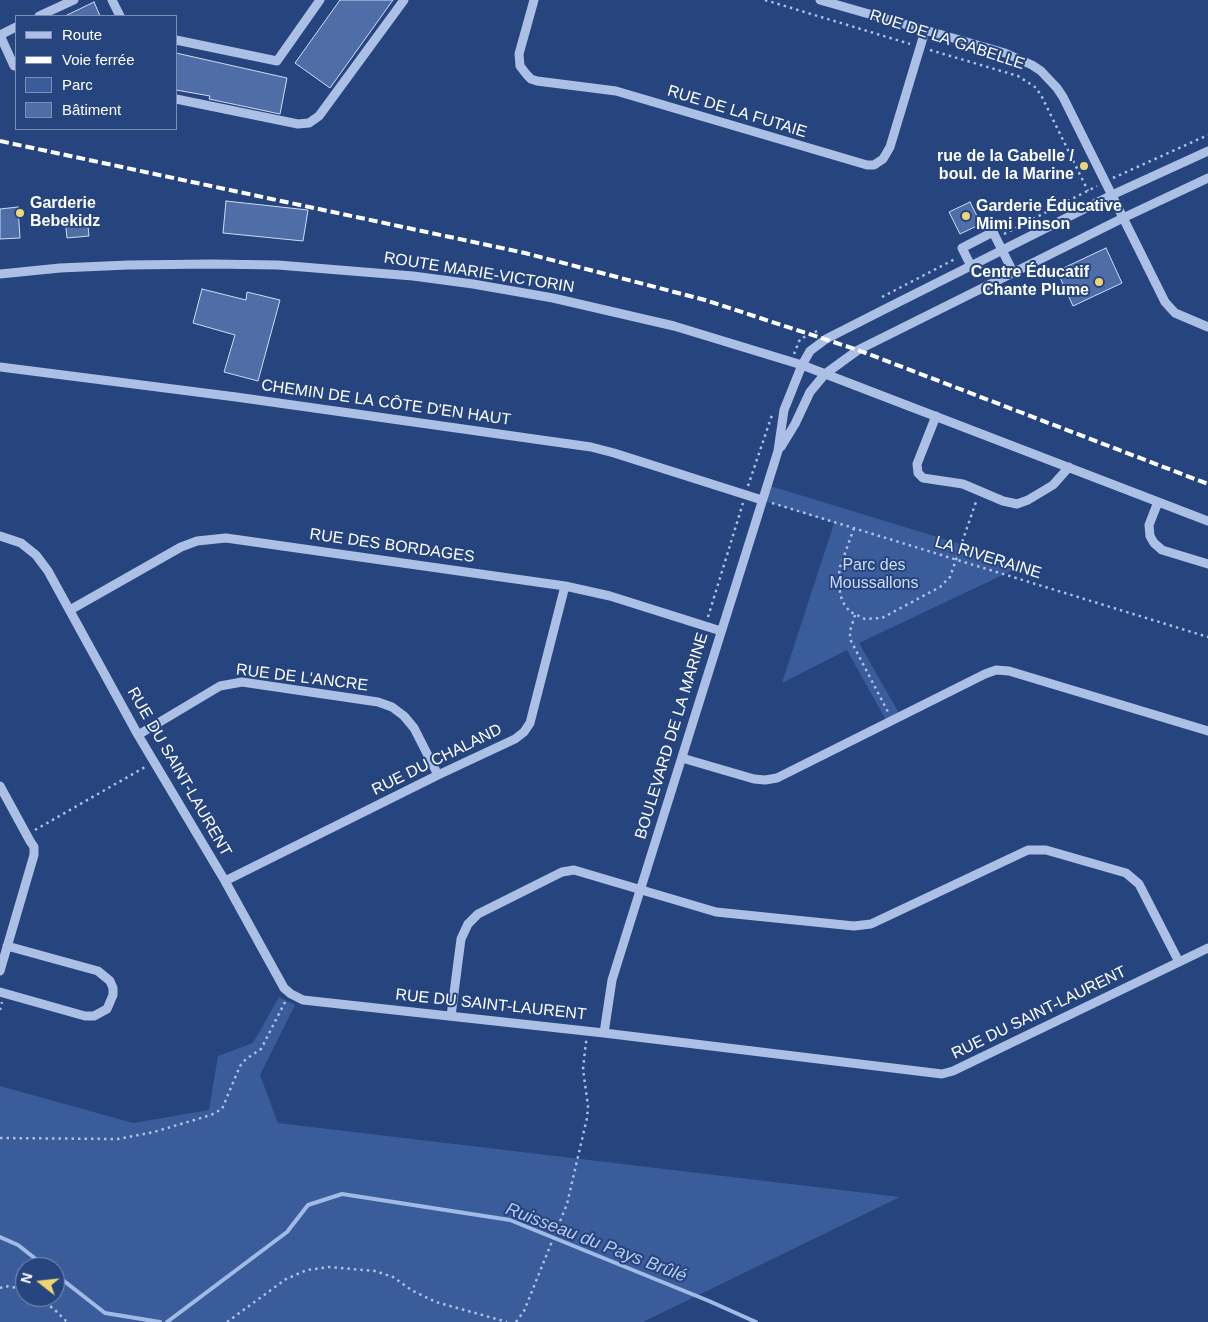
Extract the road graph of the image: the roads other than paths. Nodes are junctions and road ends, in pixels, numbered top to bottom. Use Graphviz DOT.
graph roads {
  1 [pos="74,0"];
  2 [pos="112,0"];
  3 [pos="320,0"];
  4 [pos="404,0"];
  5 [pos="534,0"];
  6 [pos="820,0"];
  7 [pos="41,15"];
  8 [pos="120,15"];
  9 [pos="15,28"];
  10 [pos="925,31"];
  11 [pos="178,40"];
  12 [pos="15,66"];
  13 [pos="178,99"];
  14 [pos="1208,151"];
  15 [pos="1208,178"];
  16 [pos="1112,196"];
  17 [pos="1123,218"];
  18 [pos="1002,250"];
  19 [pos="971,266"];
  20 [pos="1013,272"];
  21 [pos="0,274"];
  22 [pos="1208,327"];
  23 [pos="802,365"];
  24 [pos="0,367"];
  25 [pos="825,374"];
  26 [pos="936,416"];
  27 [pos="778,451"];
  28 [pos="1069,467"];
  29 [pos="762,500"];
  30 [pos="1158,502"];
  31 [pos="1208,521"];
  32 [pos="0,536"];
  33 [pos="1208,564"];
  34 [pos="565,586"];
  35 [pos="70,610"];
  36 [pos="721,631"];
  37 [pos="1208,731"];
  38 [pos="138,734"];
  39 [pos="682,758"];
  40 [pos="438,775"];
  41 [pos="0,786"];
  42 [pos="225,881"];
  43 [pos="641,889"];
  44 [pos="7,946"];
  45 [pos="1208,948"];
  46 [pos="1179,962"];
  47 [pos="0,971"];
  48 [pos="0,992"];
  49 [pos="451,1016"];
  50 [pos="604,1033"];
  1 -- 7 [label="street"];
  2 -- 8 [label="street"];
  3 -- 11 [label="street"];
  4 -- 13 [label="street"];
  5 -- 10 [label="street, RUE DE LA FUTAIE"];
  6 -- 10 [label="street, RUE DE LA GABELLE"];
  9 -- 12 [label="street"];
  10 -- 16 [label="street, RUE DE LA GABELLE"];
  14 -- 16 [label="street, BOULEVARD DE LA MARINE"];
  15 -- 17 [label="street, BOULEVARD DE LA MARINE"];
  16 -- 17 [label="street, RUE DE LA GABELLE"];
  16 -- 18 [label="street, BOULEVARD DE LA MARINE"];
  17 -- 20 [label="street, BOULEVARD DE LA MARINE"];
  17 -- 22 [label="street, RUE DE LA GABELLE"];
  18 -- 19 [label="street, BOULEVARD DE LA MARINE"];
  18 -- 19 [label="street"];
  18 -- 20 [label="street"];
  19 -- 23 [label="street, BOULEVARD DE LA MARINE"];
  20 -- 25 [label="street, BOULEVARD DE LA MARINE"];
  21 -- 23 [label="street, ROUTE MARIE-VICTORIN"];
  23 -- 25 [label="street, ROUTE MARIE-VICTORIN"];
  23 -- 27 [label="street, BOULEVARD DE LA MARINE"];
  24 -- 29 [label="street, CHEMIN DE LA CÔTE D'EN HAUT"];
  25 -- 26 [label="street, ROUTE MARIE-VICTORIN"];
  25 -- 27 [label="street, BOULEVARD DE LA MARINE"];
  26 -- 28 [label="street, ROUTE MARIE-VICTORIN"];
  26 -- 28 [label="street"];
  27 -- 29 [label="street, BOULEVARD DE LA MARINE"];
  28 -- 30 [label="street, ROUTE MARIE-VICTORIN"];
  29 -- 36 [label="street, BOULEVARD DE LA MARINE"];
  30 -- 31 [label="street, ROUTE MARIE-VICTORIN"];
  30 -- 33 [label="street"];
  32 -- 35 [label="street, RUE DU SAINT-LAURENT"];
  34 -- 35 [label="street, RUE DES BORDAGES"];
  34 -- 36 [label="street, RUE DES BORDAGES"];
  34 -- 40 [label="street, RUE DU CHALAND"];
  35 -- 38 [label="street, RUE DU SAINT-LAURENT"];
  36 -- 39 [label="street, BOULEVARD DE LA MARINE"];
  37 -- 39 [label="street"];
  38 -- 40 [label="street, RUE DE L'ANCRE"];
  38 -- 42 [label="street, RUE DU SAINT-LAURENT"];
  39 -- 43 [label="street, BOULEVARD DE LA MARINE"];
  40 -- 42 [label="street, RUE DU CHALAND"];
  41 -- 44 [label="street"];
  42 -- 49 [label="street, RUE DU SAINT-LAURENT"];
  43 -- 46 [label="street"];
  43 -- 49 [label="street"];
  43 -- 50 [label="street, BOULEVARD DE LA MARINE"];
  44 -- 47 [label="street"];
  44 -- 48 [label="street"];
  45 -- 46 [label="street, RUE DU SAINT-LAURENT"];
  46 -- 50 [label="street, RUE DU SAINT-LAURENT"];
  49 -- 50 [label="street, RUE DU SAINT-LAURENT"];
}
